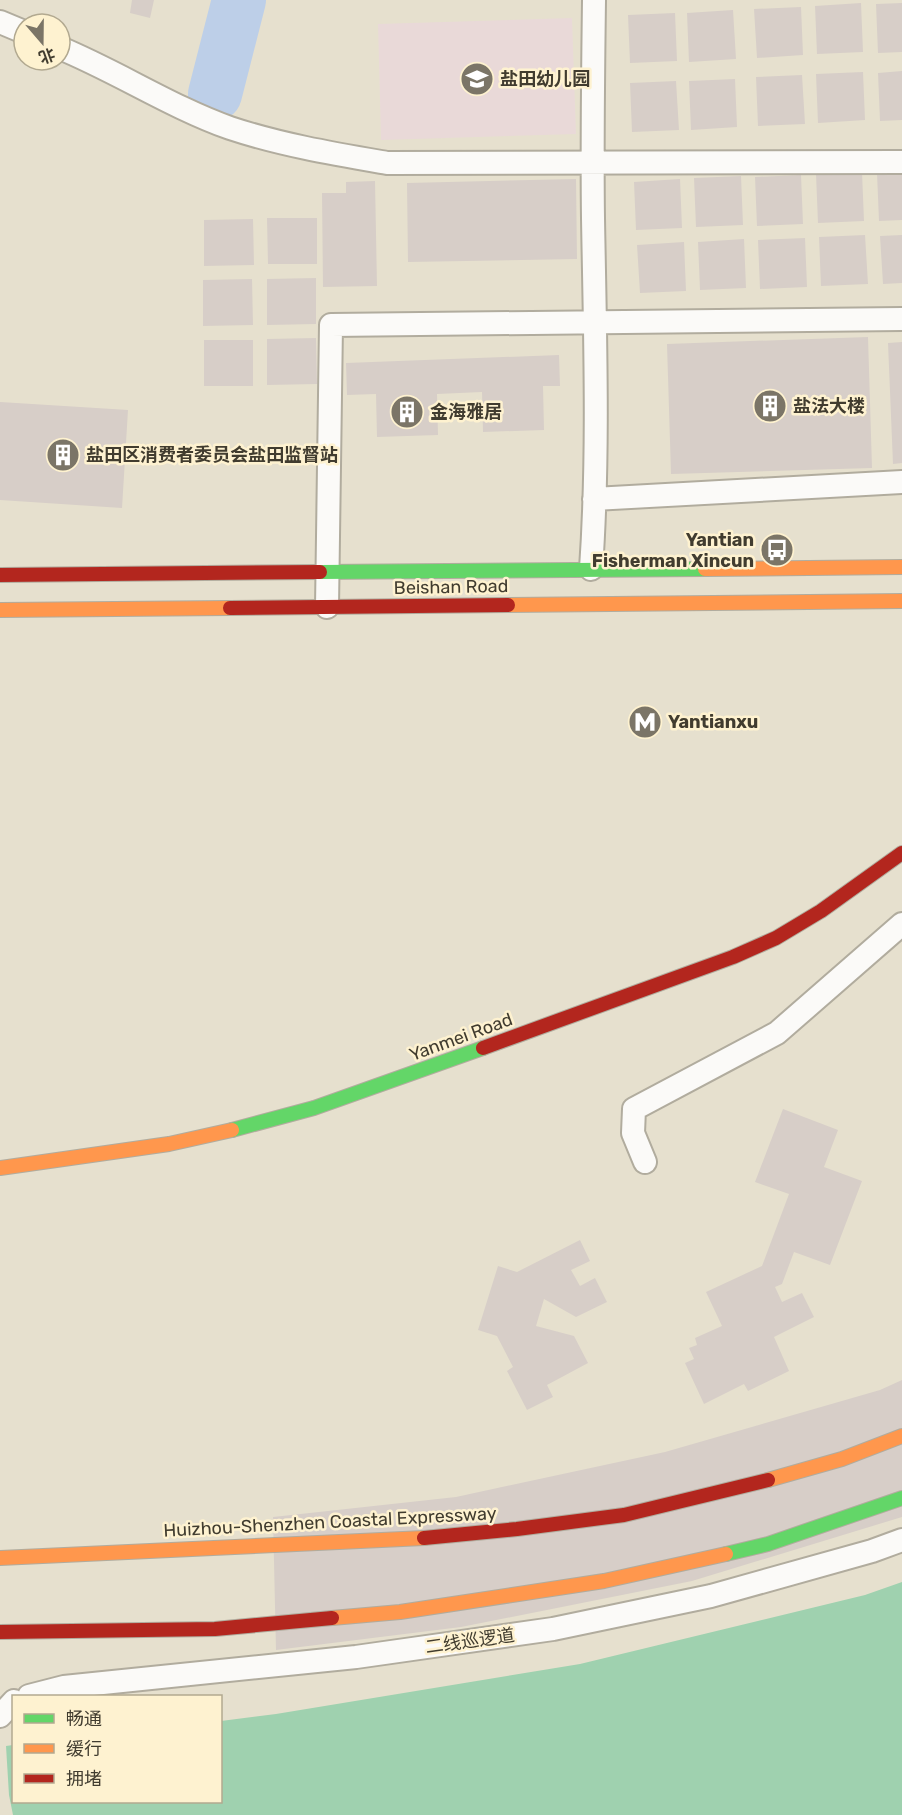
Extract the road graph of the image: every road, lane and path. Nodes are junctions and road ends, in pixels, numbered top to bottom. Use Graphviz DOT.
graph roads {
  1 [pos="594,0"];
  2 [pos="72,53"];
  3 [pos="902,162"];
  4 [pos="592,163"];
  5 [pos="902,319"];
  6 [pos="595,321"];
  7 [pos="902,482"];
  8 [pos="594,499"];
  9 [pos="902,567"];
  10 [pos="591,569"];
  11 [pos="327,572"];
  12 [pos="0,575"];
  13 [pos="902,601"];
  14 [pos="327,607"];
  15 [pos="0,610"];
  16 [pos="902,853"];
  17 [pos="902,924"];
  18 [pos="645,1162"];
  19 [pos="0,1168"];
  20 [pos="902,1436"];
  21 [pos="902,1498"];
  22 [pos="902,1540"];
  23 [pos="0,1558"];
  24 [pos="0,1632"];
  25 [pos="33,1695"];
  26 [pos="12,1703"];
  27 [pos="0,1716"];
  1 -- 4 [label="street"];
  2 -- 4 [label="street"];
  3 -- 4 [label="street"];
  4 -- 6 [label="street"];
  5 -- 6 [label="street"];
  6 -- 8 [label="street"];
  6 -- 11 [label="street"];
  7 -- 8 [label="street"];
  8 -- 10 [label="street"];
  9 -- 10 [label="main road, Beishan Road"];
  10 -- 11 [label="main road, Beishan Road"];
  11 -- 12 [label="main road, Beishan Road"];
  11 -- 14 [label="street"];
  13 -- 14 [label="main road, Beishan Road"];
  14 -- 15 [label="main road, Beishan Road"];
  16 -- 19 [label="main road, Yanmei Road"];
  17 -- 18 [label="street"];
  20 -- 23 [label="main road, Huizhou-Shenzhen Coastal Expressway"];
  21 -- 24 [label="main road"];
  22 -- 25 [label="street, 二线巡逻道"];
  26 -- 27 [label="street"];
}
